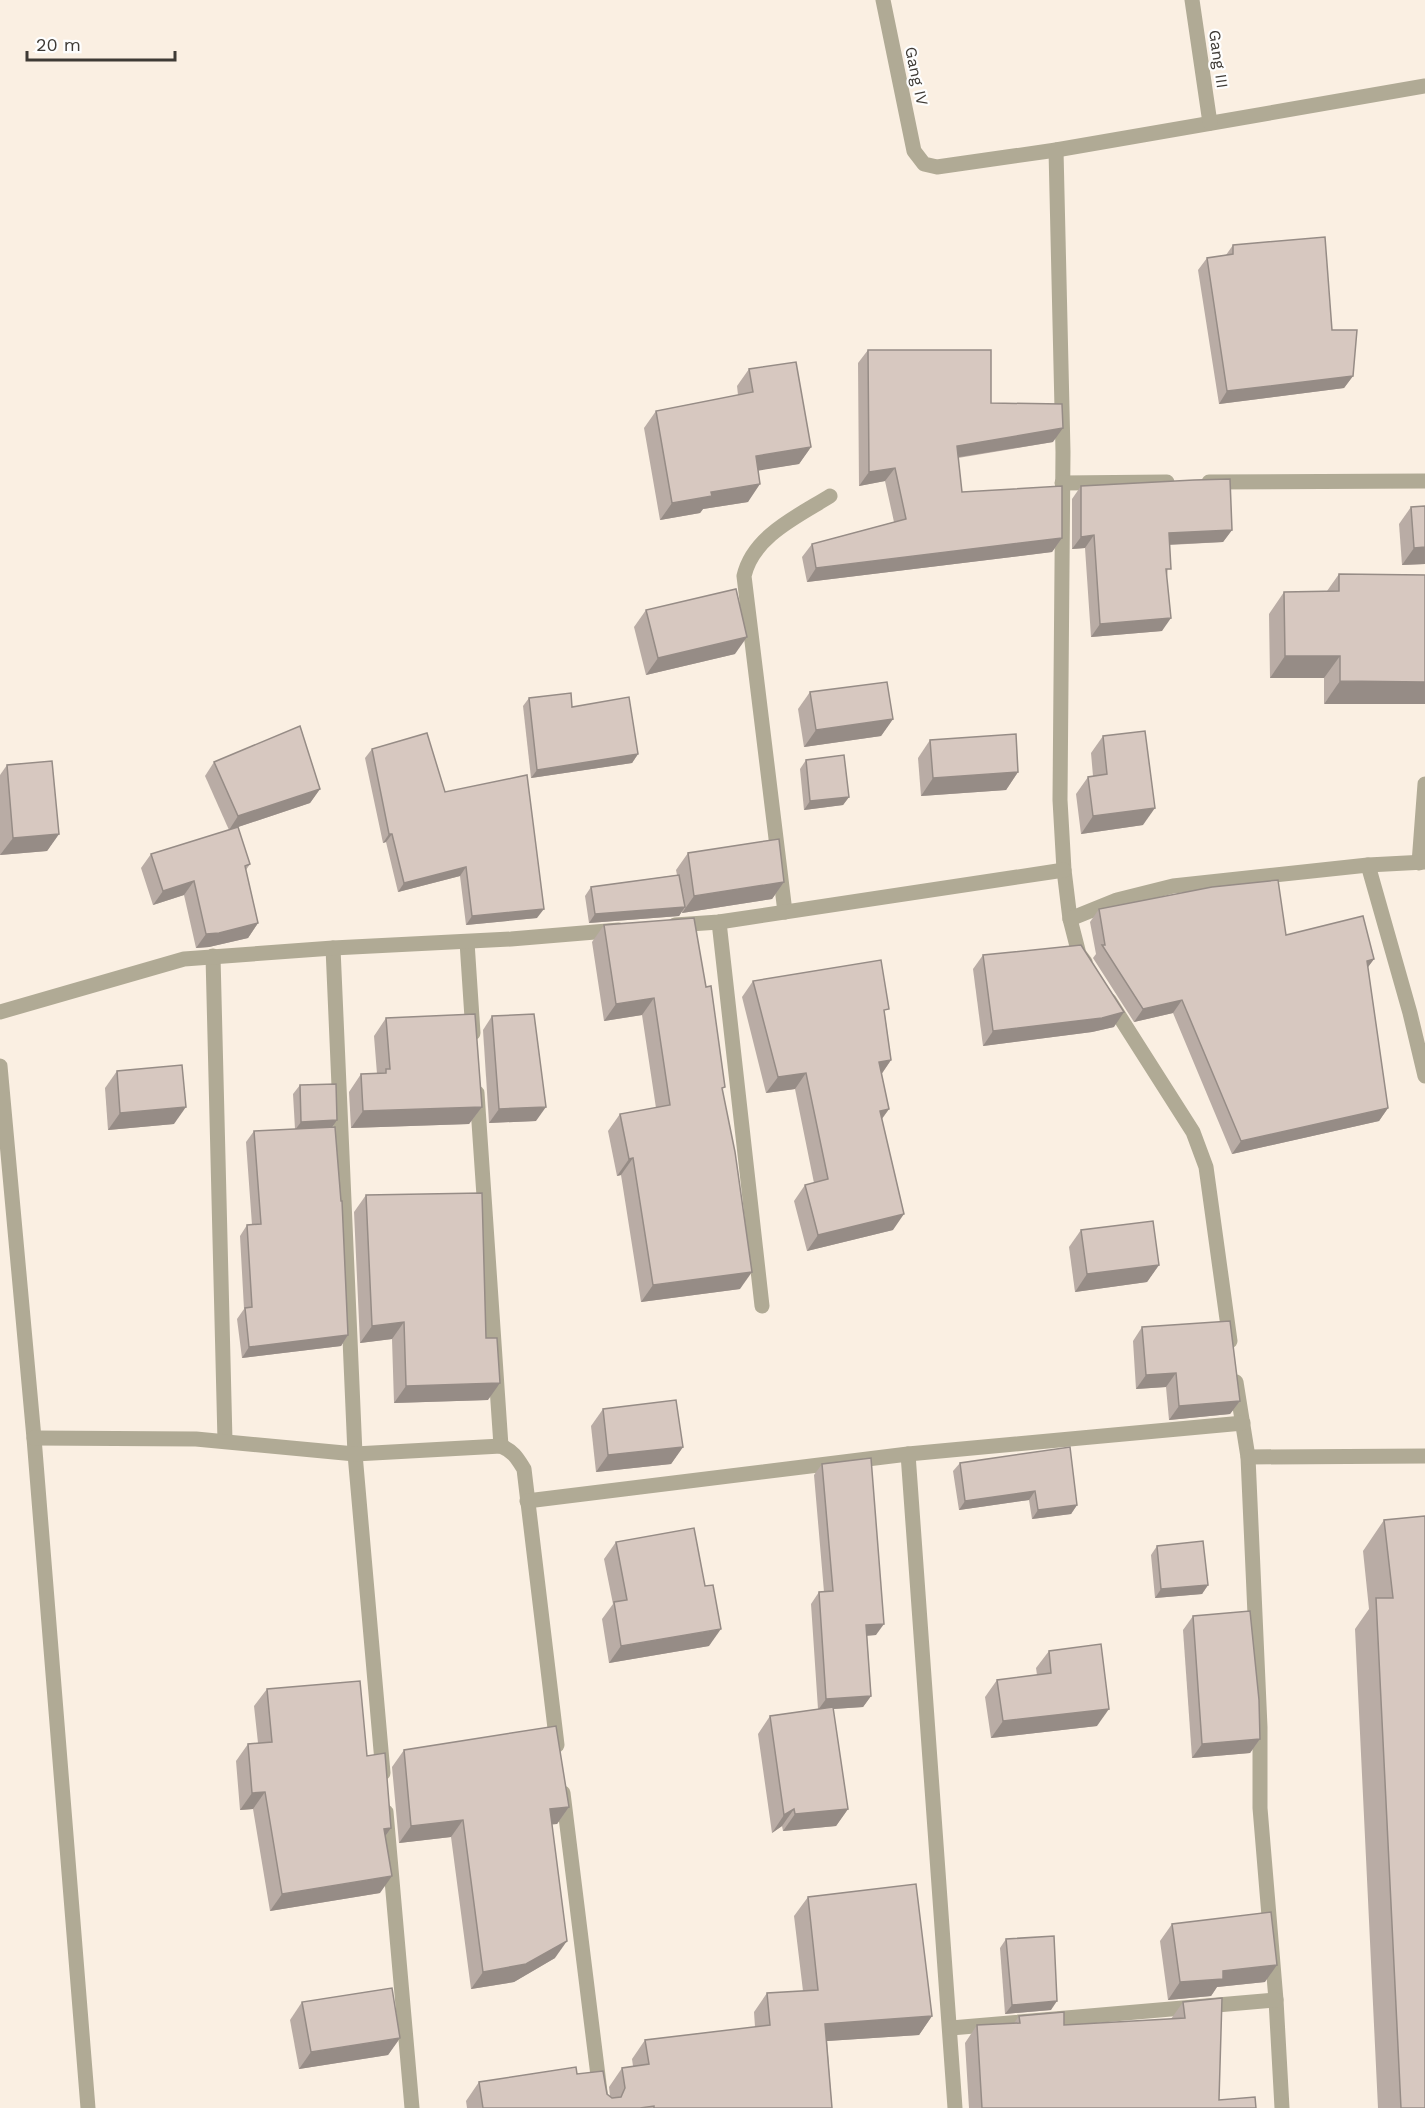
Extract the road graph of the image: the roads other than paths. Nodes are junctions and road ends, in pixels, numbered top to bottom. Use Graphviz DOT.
graph roads {
  1 [pos="884,0"];
  2 [pos="1192,0"];
  3 [pos="1425,86"];
  4 [pos="1210,123"];
  5 [pos="1056,150"];
  6 [pos="1425,481"];
  7 [pos="1062,483"];
  8 [pos="830,496"];
  9 [pos="1425,784"];
  10 [pos="1422,863"];
  11 [pos="1368,866"];
  12 [pos="1064,870"];
  13 [pos="1069,907"];
  14 [pos="785,912"];
  15 [pos="719,922"];
  16 [pos="661,926"];
  17 [pos="638,928"];
  18 [pos="467,942"];
  19 [pos="333,948"];
  20 [pos="213,957"];
  21 [pos="0,1012"];
  22 [pos="474,1047"];
  23 [pos="0,1066"];
  24 [pos="1425,1076"];
  25 [pos="477,1083"];
  26 [pos="762,1306"];
  27 [pos="1243,1424"];
  28 [pos="33,1438"];
  29 [pos="225,1441"];
  30 [pos="501,1446"];
  31 [pos="355,1454"];
  32 [pos="908,1454"];
  33 [pos="1425,1456"];
  34 [pos="1248,1457"];
  35 [pos="527,1501"];
  36 [pos="1276,2000"];
  37 [pos="951,2028"];
  38 [pos="88,2108"];
  39 [pos="412,2108"];
  40 [pos="602,2108"];
  41 [pos="955,2108"];
  42 [pos="1282,2108"];
  1 -- 5 [label="street, Gang IV"];
  2 -- 4 [label="street, Gang III"];
  3 -- 4 [label="street"];
  4 -- 5 [label="street"];
  5 -- 7 [label="street"];
  6 -- 7 [label="street"];
  7 -- 12 [label="street"];
  8 -- 14 [label="street"];
  9 -- 10 [label="street"];
  10 -- 11 [label="street"];
  11 -- 13 [label="street"];
  11 -- 24 [label="street"];
  12 -- 13 [label="street"];
  12 -- 14 [label="street"];
  13 -- 27 [label="street"];
  14 -- 15 [label="street"];
  15 -- 16 [label="street"];
  15 -- 26 [label="street"];
  17 -- 18 [label="street"];
  18 -- 19 [label="street"];
  18 -- 22 [label="street"];
  19 -- 20 [label="street"];
  19 -- 31 [label="street"];
  20 -- 21 [label="street"];
  20 -- 29 [label="street"];
  23 -- 28 [label="street"];
  25 -- 30 [label="street"];
  27 -- 32 [label="street"];
  27 -- 34 [label="street"];
  28 -- 29 [label="street"];
  28 -- 38 [label="street"];
  29 -- 31 [label="street"];
  30 -- 31 [label="street"];
  30 -- 35 [label="street"];
  31 -- 39 [label="street"];
  32 -- 35 [label="street"];
  32 -- 37 [label="street"];
  33 -- 34 [label="street"];
  34 -- 36 [label="street"];
  35 -- 40 [label="street"];
  36 -- 37 [label="street"];
  36 -- 42 [label="street"];
  37 -- 41 [label="street"];
}
